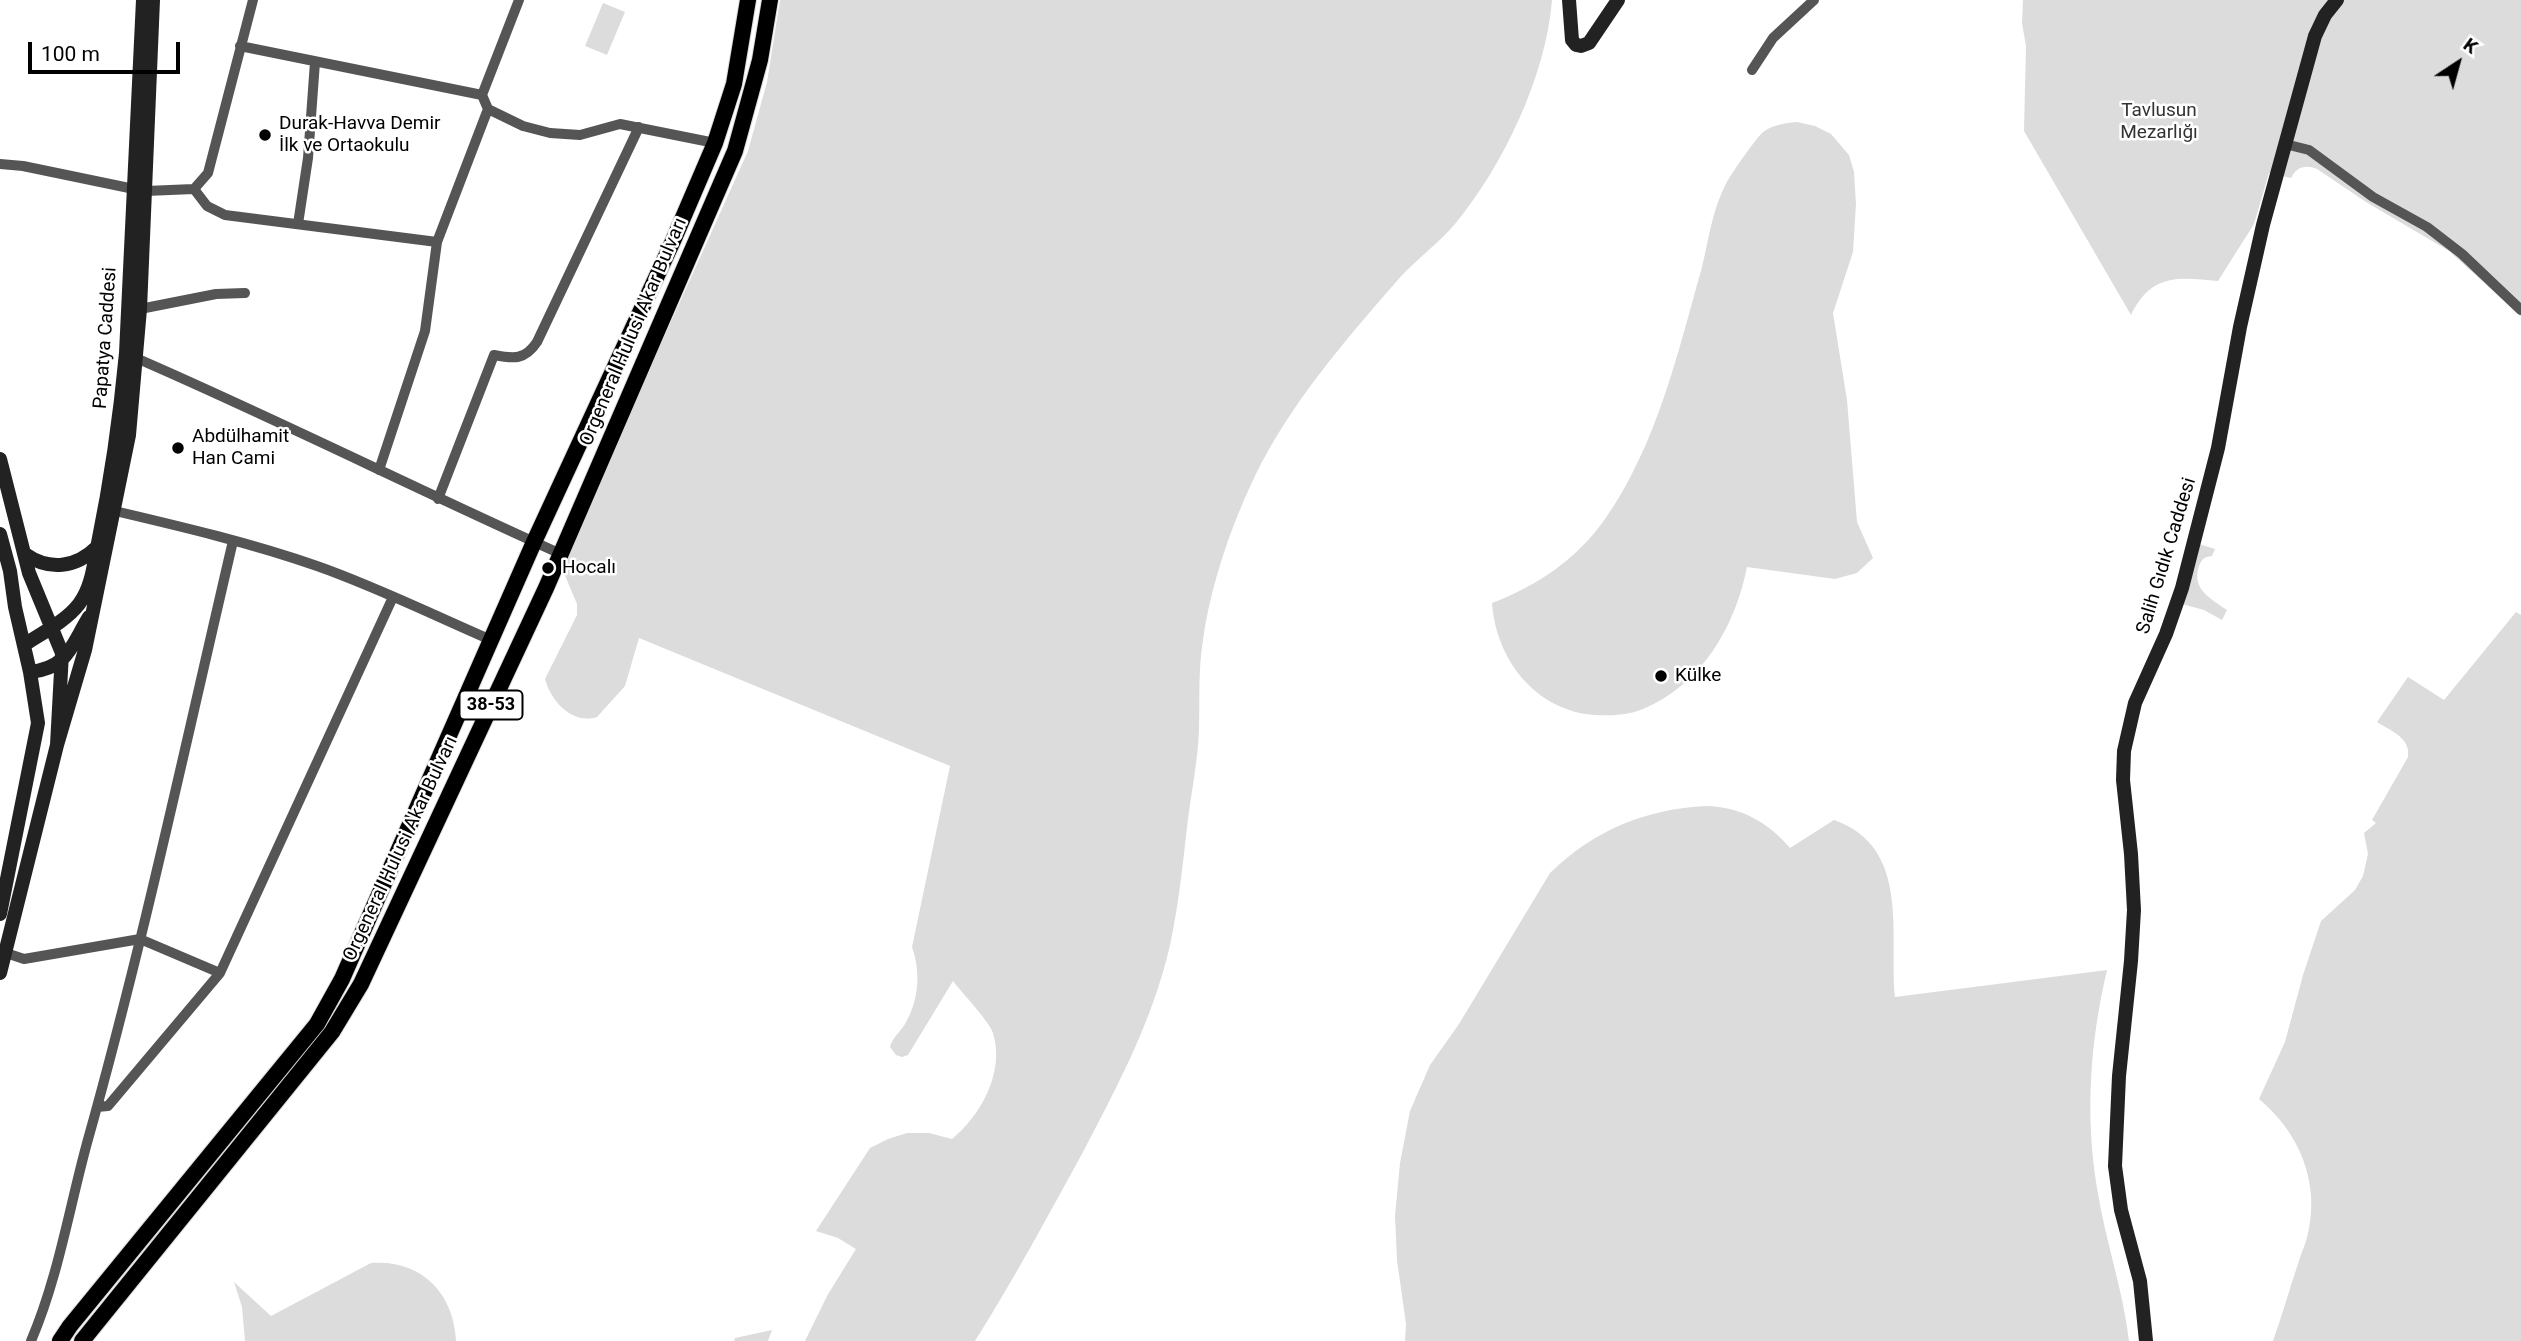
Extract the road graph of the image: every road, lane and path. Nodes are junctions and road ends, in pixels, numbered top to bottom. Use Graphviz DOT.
graph roads {
  1 [pos="143,0"];
  2 [pos="153,0"];
  3 [pos="253,0"];
  4 [pos="519,0"];
  5 [pos="748,0"];
  6 [pos="771,0"];
  7 [pos="1569,0"];
  8 [pos="1618,0"];
  9 [pos="1814,0"];
  10 [pos="2337,0"];
  11 [pos="240,46"];
  12 [pos="315,62"];
  13 [pos="1752,70"];
  14 [pos="482,95"];
  15 [pos="488,109"];
  16 [pos="639,127"];
  17 [pos="715,143"];
  18 [pos="2284,144"];
  19 [pos="0,164"];
  20 [pos="194,189"];
  21 [pos="140,190"];
  22 [pos="298,224"];
  23 [pos="437,242"];
  24 [pos="245,293"];
  25 [pos="134,309"];
  26 [pos="2521,310"];
  27 [pos="136,358"];
  28 [pos="0,459"];
  29 [pos="379,470"];
  30 [pos="438,499"];
  31 [pos="115,512"];
  32 [pos="0,534"];
  33 [pos="233,541"];
  34 [pos="534,542"];
  35 [pos="97,547"];
  36 [pos="25,554"];
  37 [pos="561,554"];
  38 [pos="5,571"];
  39 [pos="393,597"];
  40 [pos="95,607"];
  41 [pos="50,627"];
  42 [pos="491,640"];
  43 [pos="23,645"];
  44 [pos="61,662"];
  45 [pos="30,672"];
  46 [pos="57,745"];
  47 [pos="0,914"];
  48 [pos="140,939"];
  49 [pos="3,952"];
  50 [pos="0,973"];
  51 [pos="220,973"];
  52 [pos="97,1107"];
  53 [pos="31,1341"];
  54 [pos="60,1341"];
  55 [pos="82,1341"];
  56 [pos="2146,1341"];
  1 -- 21 [label="street, Papatya Caddesi"];
  2 -- 21 [label="street, Papatya Caddesi"];
  3 -- 11 [label="street"];
  4 -- 14 [label="street"];
  5 -- 17 [label="main road, Orgeneral Hulusi Akar Bulvarı"];
  6 -- 37 [label="main road, Orgeneral Hulusi Akar Bulvarı / 38-53"];
  7 -- 8 [label="street"];
  9 -- 13 [label="street"];
  10 -- 18 [label="street, Salih Gıdık Caddesi"];
  11 -- 12 [label="street"];
  11 -- 20 [label="street"];
  12 -- 14 [label="street"];
  12 -- 22 [label="street"];
  14 -- 15 [label="street"];
  15 -- 16 [label="street"];
  15 -- 23 [label="street"];
  16 -- 17 [label="street"];
  16 -- 30 [label="street"];
  17 -- 34 [label="main road, Orgeneral Hulusi Akar Bulvarı"];
  18 -- 26 [label="street"];
  18 -- 56 [label="street, Salih Gıdık Caddesi"];
  19 -- 21 [label="street"];
  20 -- 21 [label="street"];
  20 -- 22 [label="street"];
  21 -- 25 [label="street, Papatya Caddesi"];
  22 -- 23 [label="street"];
  23 -- 29 [label="street"];
  24 -- 25 [label="street"];
  25 -- 27 [label="street, Papatya Caddesi"];
  25 -- 35 [label="street, Papatya Caddesi"];
  27 -- 29 [label="street"];
  27 -- 31 [label="street, Papatya Caddesi"];
  28 -- 36 [label="street"];
  29 -- 30 [label="street"];
  30 -- 34 [label="street"];
  31 -- 33 [label="street"];
  31 -- 40 [label="street, Papatya Caddesi"];
  32 -- 38 [label="street"];
  33 -- 39 [label="street"];
  33 -- 48 [label="street"];
  34 -- 37 [label="street"];
  34 -- 42 [label="main road, Orgeneral Hulusi Akar Bulvarı"];
  35 -- 36 [label="street"];
  35 -- 41 [label="street, Papatya Caddesi"];
  36 -- 41 [label="street"];
  37 -- 55 [label="main road, Orgeneral Hulusi Akar Bulvarı / 38-53"];
  38 -- 43 [label="street"];
  39 -- 42 [label="street"];
  39 -- 51 [label="street"];
  40 -- 44 [label="street"];
  40 -- 46 [label="street, Papatya Caddesi"];
  41 -- 43 [label="street, Papatya Caddesi"];
  41 -- 44 [label="street"];
  42 -- 54 [label="main road, Orgeneral Hulusi Akar Bulvarı"];
  43 -- 45 [label="street"];
  44 -- 45 [label="street"];
  44 -- 46 [label="street"];
  45 -- 47 [label="street"];
  46 -- 49 [label="street"];
  48 -- 49 [label="street"];
  48 -- 51 [label="street"];
  48 -- 52 [label="street"];
  49 -- 50 [label="street"];
  51 -- 52 [label="street"];
  52 -- 53 [label="street"];
}
